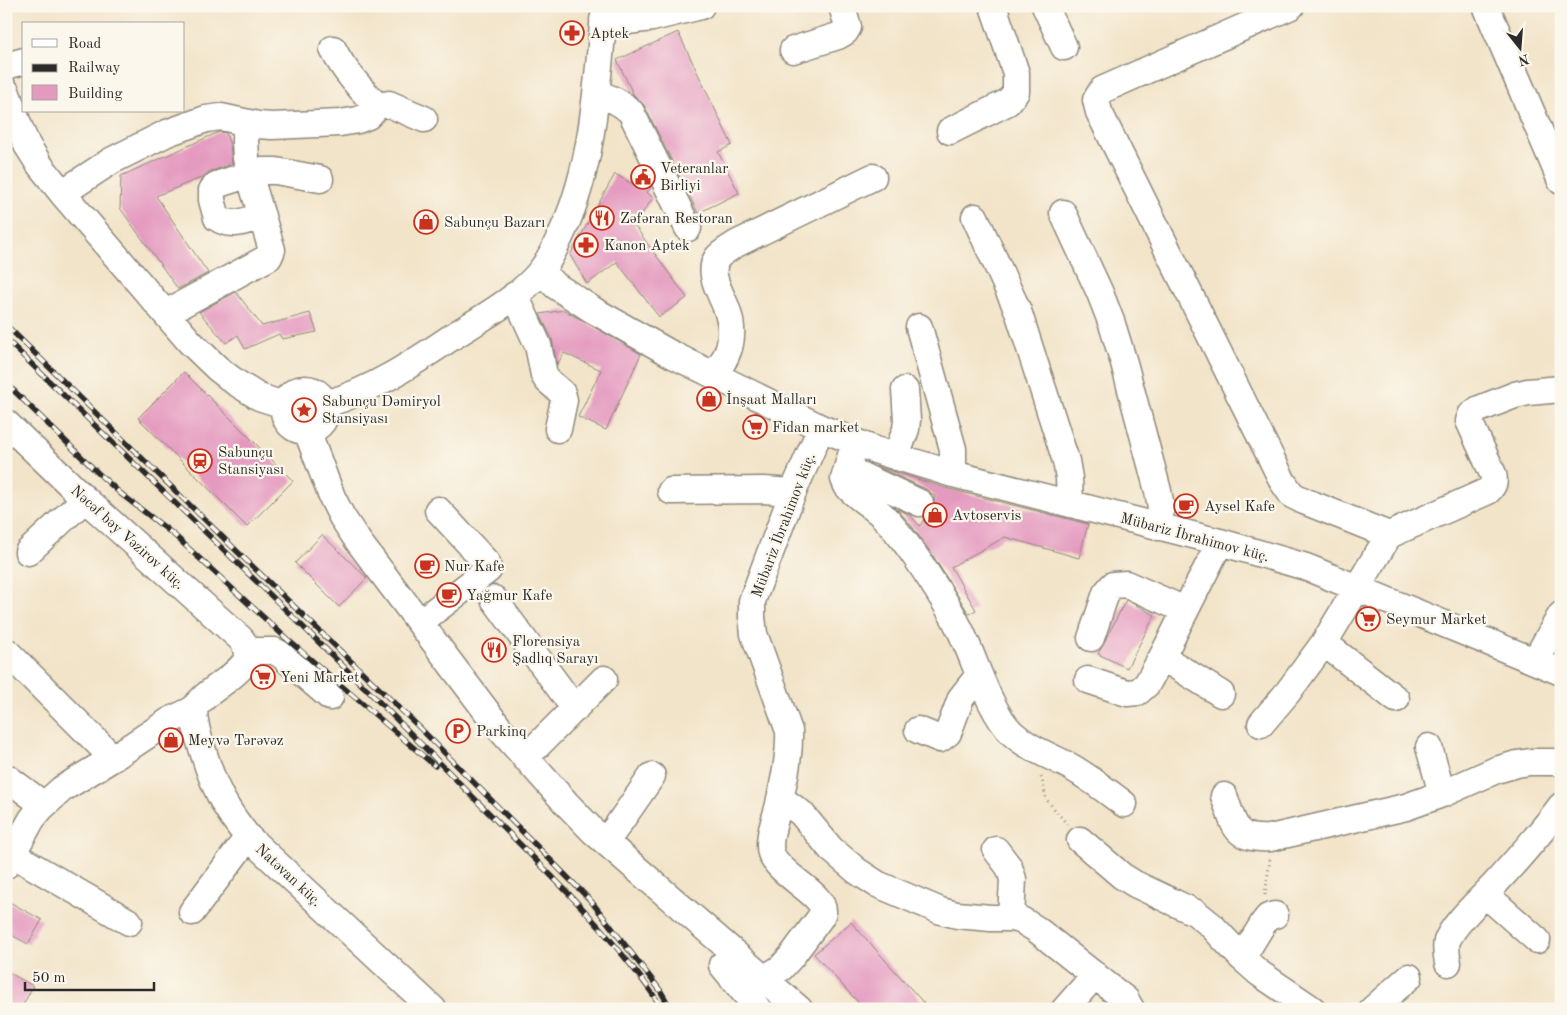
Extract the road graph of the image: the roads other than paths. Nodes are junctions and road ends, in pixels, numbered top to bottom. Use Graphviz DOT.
graph roads {
  1 [pos="701,6"];
  2 [pos="842,6"];
  3 [pos="993,6"];
  4 [pos="1045,6"];
  5 [pos="1292,6"];
  6 [pos="1486,6"];
  7 [pos="604,13"];
  8 [pos="1064,47"];
  9 [pos="333,49"];
  10 [pos="793,50"];
  11 [pos="22,62"];
  12 [pos="6,66"];
  13 [pos="6,91"];
  14 [pos="596,94"];
  15 [pos="377,106"];
  16 [pos="424,119"];
  17 [pos="248,123"];
  18 [pos="950,131"];
  19 [pos="250,173"];
  20 [pos="873,177"];
  21 [pos="320,179"];
  22 [pos="1561,181"];
  23 [pos="62,193"];
  24 [pos="1063,214"];
  25 [pos="262,216"];
  26 [pos="975,217"];
  27 [pos="688,228"];
  28 [pos="541,271"];
  29 [pos="515,295"];
  30 [pos="166,313"];
  31 [pos="919,327"];
  32 [pos="715,375"];
  33 [pos="1561,389"];
  34 [pos="905,390"];
  35 [pos="326,404"];
  36 [pos="284,405"];
  37 [pos="6,423"];
  38 [pos="822,428"];
  39 [pos="558,429"];
  40 [pos="307,431"];
  41 [pos="854,442"];
  42 [pos="896,457"];
  43 [pos="847,469"];
  44 [pos="953,474"];
  45 [pos="671,491"];
  46 [pos="793,492"];
  47 [pos="85,499"];
  48 [pos="920,504"];
  49 [pos="1070,504"];
  50 [pos="438,510"];
  51 [pos="1159,527"];
  52 [pos="1389,535"];
  53 [pos="1220,542"];
  54 [pos="28,552"];
  55 [pos="1357,587"];
  56 [pos="494,599"];
  57 [pos="1185,610"];
  58 [pos="1561,615"];
  59 [pos="420,622"];
  60 [pos="1091,638"];
  61 [pos="1324,643"];
  62 [pos="6,651"];
  63 [pos="248,651"];
  64 [pos="1162,657"];
  65 [pos="1535,661"];
  66 [pos="1561,672"];
  67 [pos="979,675"];
  68 [pos="604,679"];
  69 [pos="1088,680"];
  70 [pos="1220,694"];
  71 [pos="330,697"];
  72 [pos="1396,699"];
  73 [pos="575,708"];
  74 [pos="194,710"];
  75 [pos="1261,724"];
  76 [pos="918,730"];
  77 [pos="1429,746"];
  78 [pos="113,758"];
  79 [pos="525,758"];
  80 [pos="1561,762"];
  81 [pos="652,776"];
  82 [pos="6,777"];
  83 [pos="1442,794"];
  84 [pos="1224,796"];
  85 [pos="780,798"];
  86 [pos="1124,804"];
  87 [pos="1561,806"];
  88 [pos="41,808"];
  89 [pos="248,837"];
  90 [pos="1080,840"];
  91 [pos="606,842"];
  92 [pos="996,850"];
  93 [pos="9,859"];
  94 [pos="1485,894"];
  95 [pos="668,895"];
  96 [pos="192,912"];
  97 [pos="1272,916"];
  98 [pos="1011,918"];
  99 [pos="130,922"];
  100 [pos="1537,940"];
  101 [pos="1242,958"];
  102 [pos="1448,963"];
  103 [pos="1095,976"];
  104 [pos="1409,977"];
  105 [pos="732,978"];
  106 [pos="765,978"];
  107 [pos="433,1009"];
  108 [pos="758,1009"];
  109 [pos="800,1009"];
  110 [pos="1065,1009"];
  111 [pos="1130,1009"];
  112 [pos="1312,1009"];
  113 [pos="1373,1009"];
  1 -- 7 [label="street"];
  2 -- 10 [label="street"];
  3 -- 18 [label="street"];
  4 -- 8 [label="street"];
  5 -- 52 [label="street"];
  6 -- 22 [label="street"];
  7 -- 14 [label="street"];
  9 -- 15 [label="street"];
  11 -- 12 [label="street"];
  13 -- 23 [label="street"];
  14 -- 27 [label="street"];
  14 -- 28 [label="street"];
  15 -- 16 [label="street"];
  15 -- 17 [label="street"];
  17 -- 19 [label="street"];
  17 -- 23 [label="street"];
  19 -- 21 [label="street"];
  19 -- 25 [label="street"];
  19 -- 25 [label="street"];
  20 -- 32 [label="street"];
  23 -- 30 [label="street"];
  24 -- 51 [label="street"];
  25 -- 30 [label="street"];
  26 -- 49 [label="street"];
  28 -- 29 [label="street"];
  28 -- 32 [label="street, Mübariz İbrahimov küç."];
  29 -- 35 [label="street"];
  29 -- 39 [label="street"];
  30 -- 36 [label="street"];
  31 -- 44 [label="street"];
  32 -- 38 [label="street, Mübariz İbrahimov küç."];
  33 -- 52 [label="street"];
  34 -- 42 [label="street"];
  35 -- 36 [label="street"];
  35 -- 40 [label="street"];
  36 -- 40 [label="street"];
  37 -- 47 [label="street, Nəcəf bəy Vəzirov küç."];
  38 -- 41 [label="street, Mübariz İbrahimov küç."];
  38 -- 46 [label="street, Mübariz İbrahimov küç."];
  40 -- 59 [label="street"];
  41 -- 42 [label="street, Mübariz İbrahimov küç."];
  41 -- 43 [label="street"];
  42 -- 44 [label="street, Mübariz İbrahimov küç."];
  43 -- 48 [label="street"];
  43 -- 67 [label="street"];
  44 -- 49 [label="street, Mübariz İbrahimov küç."];
  45 -- 46 [label="street"];
  46 -- 85 [label="street, Mübariz İbrahimov küç."];
  47 -- 54 [label="street"];
  47 -- 63 [label="street, Nəcəf bəy Vəzirov küç."];
  49 -- 51 [label="street, Mübariz İbrahimov küç."];
  50 -- 59 [label="street"];
  51 -- 53 [label="street, Mübariz İbrahimov küç."];
  52 -- 55 [label="street"];
  53 -- 55 [label="street, Mübariz İbrahimov küç."];
  53 -- 57 [label="street"];
  55 -- 61 [label="street"];
  55 -- 65 [label="street, Mübariz İbrahimov küç."];
  56 -- 73 [label="street"];
  57 -- 60 [label="street"];
  57 -- 64 [label="street"];
  58 -- 65 [label="street"];
  59 -- 79 [label="street"];
  61 -- 72 [label="street"];
  61 -- 75 [label="street"];
  62 -- 78 [label="street"];
  63 -- 71 [label="street"];
  63 -- 74 [label="street"];
  64 -- 69 [label="street"];
  64 -- 70 [label="street"];
  65 -- 66 [label="street, Mübariz İbrahimov küç."];
  67 -- 76 [label="street"];
  67 -- 86 [label="street"];
  68 -- 73 [label="street"];
  73 -- 79 [label="street"];
  74 -- 78 [label="street"];
  74 -- 89 [label="street, Natəvan küç."];
  77 -- 83 [label="street"];
  78 -- 88 [label="street"];
  79 -- 91 [label="street"];
  80 -- 83 [label="street"];
  81 -- 91 [label="street"];
  82 -- 88 [label="street"];
  83 -- 84 [label="street"];
  85 -- 98 [label="street"];
  85 -- 106 [label="street, Mübariz İbrahimov küç."];
  87 -- 94 [label="street"];
  88 -- 93 [label="street"];
  89 -- 96 [label="street"];
  89 -- 107 [label="street, Natəvan küç."];
  90 -- 101 [label="street"];
  91 -- 95 [label="street"];
  92 -- 98 [label="street"];
  93 -- 99 [label="street"];
  94 -- 100 [label="street"];
  94 -- 102 [label="street"];
  95 -- 105 [label="street"];
  95 -- 106 [label="street"];
  97 -- 101 [label="street"];
  98 -- 103 [label="street"];
  101 -- 112 [label="street"];
  103 -- 110 [label="street"];
  103 -- 111 [label="street"];
  104 -- 113 [label="street"];
  105 -- 106 [label="street"];
  105 -- 108 [label="street"];
  106 -- 109 [label="street"];
}
